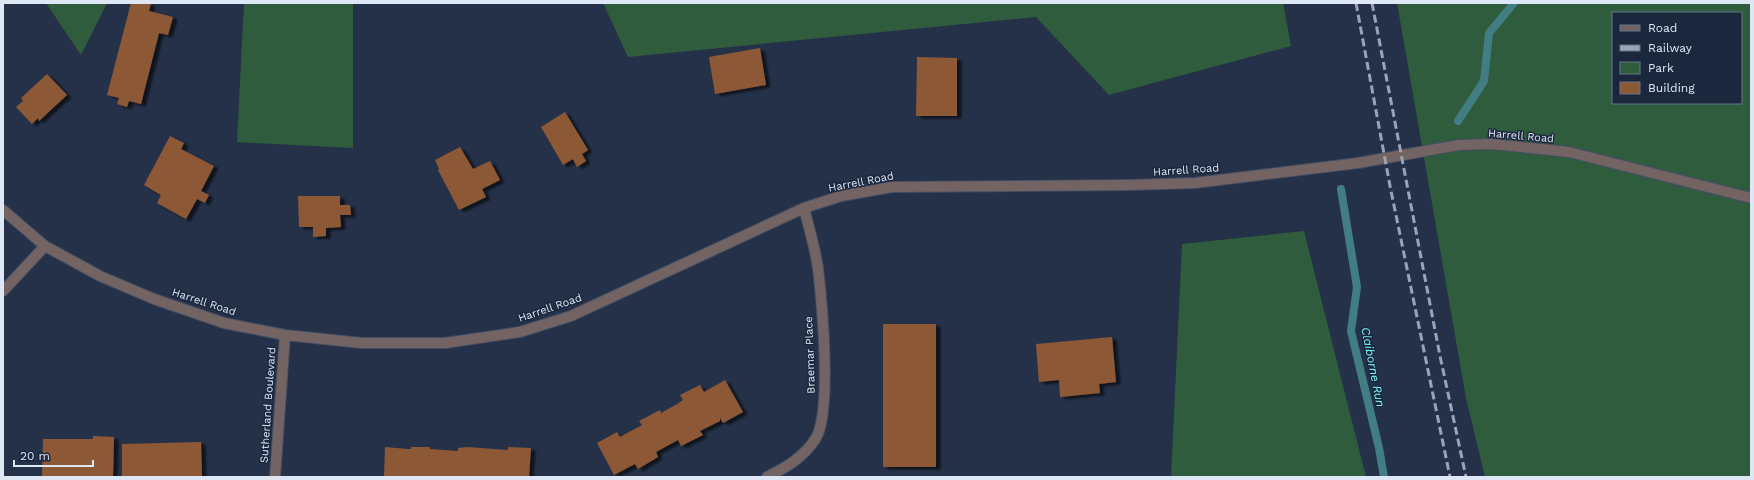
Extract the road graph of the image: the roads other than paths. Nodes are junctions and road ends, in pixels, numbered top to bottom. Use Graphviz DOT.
graph roads {
  1 [pos="1751,198"];
  2 [pos="804,208"];
  3 [pos="3,210"];
  4 [pos="45,246"];
  5 [pos="3,291"];
  6 [pos="285,335"];
  7 [pos="275,477"];
  8 [pos="767,477"];
  1 -- 2 [label="street, Harrell Road"];
  2 -- 6 [label="street, Harrell Road"];
  2 -- 8 [label="street, Braemar Place"];
  3 -- 4 [label="street, Harrell Road"];
  4 -- 5 [label="street"];
  4 -- 6 [label="street, Harrell Road"];
  6 -- 7 [label="street, Sutherland Boulevard"];
}
